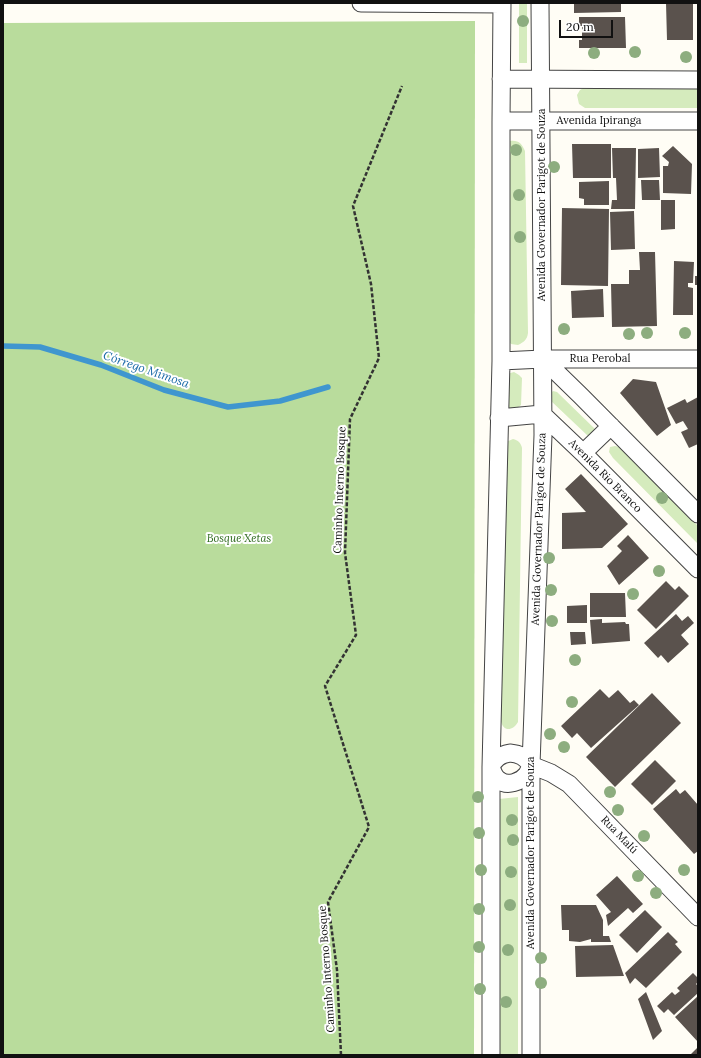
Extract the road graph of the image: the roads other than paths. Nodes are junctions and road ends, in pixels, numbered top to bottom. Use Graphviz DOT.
graph roads {
  1 [pos="361,3"];
  2 [pos="540,3"];
  3 [pos="502,4"];
  4 [pos="501,79"];
  5 [pos="541,79"];
  6 [pos="698,80"];
  7 [pos="541,120"];
  8 [pos="500,121"];
  9 [pos="698,121"];
  10 [pos="543,359"];
  11 [pos="698,359"];
  12 [pos="501,361"];
  13 [pos="542,414"];
  14 [pos="499,418"];
  15 [pos="611,426"];
  16 [pos="583,453"];
  17 [pos="698,514"];
  18 [pos="698,569"];
  19 [pos="531,765"];
  20 [pos="491,767"];
  21 [pos="698,917"];
  22 [pos="491,1055"];
  23 [pos="531,1055"];
  1 -- 3 [label="street"];
  2 -- 5 [label="street, Avenida Governador Parigot de Souza"];
  3 -- 4 [label="street"];
  4 -- 5 [label="street"];
  4 -- 8 [label="street"];
  5 -- 6 [label="street"];
  5 -- 7 [label="street, Avenida Governador Parigot de Souza"];
  7 -- 8 [label="street, Avenida Ipiranga"];
  7 -- 9 [label="street, Avenida Ipiranga"];
  7 -- 10 [label="street, Avenida Governador Parigot de Souza"];
  8 -- 12 [label="street"];
  10 -- 11 [label="street, Rua Perobal"];
  10 -- 12 [label="street, Rua Perobal"];
  10 -- 13 [label="street, Avenida Governador Parigot de Souza"];
  10 -- 15 [label="street"];
  12 -- 14 [label="street"];
  13 -- 14 [label="street"];
  13 -- 16 [label="street, Avenida Rio Branco"];
  13 -- 19 [label="street, Avenida Governador Parigot de Souza"];
  14 -- 20 [label="street"];
  15 -- 16 [label="street"];
  15 -- 17 [label="street"];
  16 -- 18 [label="street, Avenida Rio Branco"];
  19 -- 20 [label="street"];
  19 -- 20 [label="street"];
  19 -- 21 [label="street, Rua Malú"];
  19 -- 23 [label="street, Avenida Governador Parigot de Souza"];
  20 -- 22 [label="street"];
}
